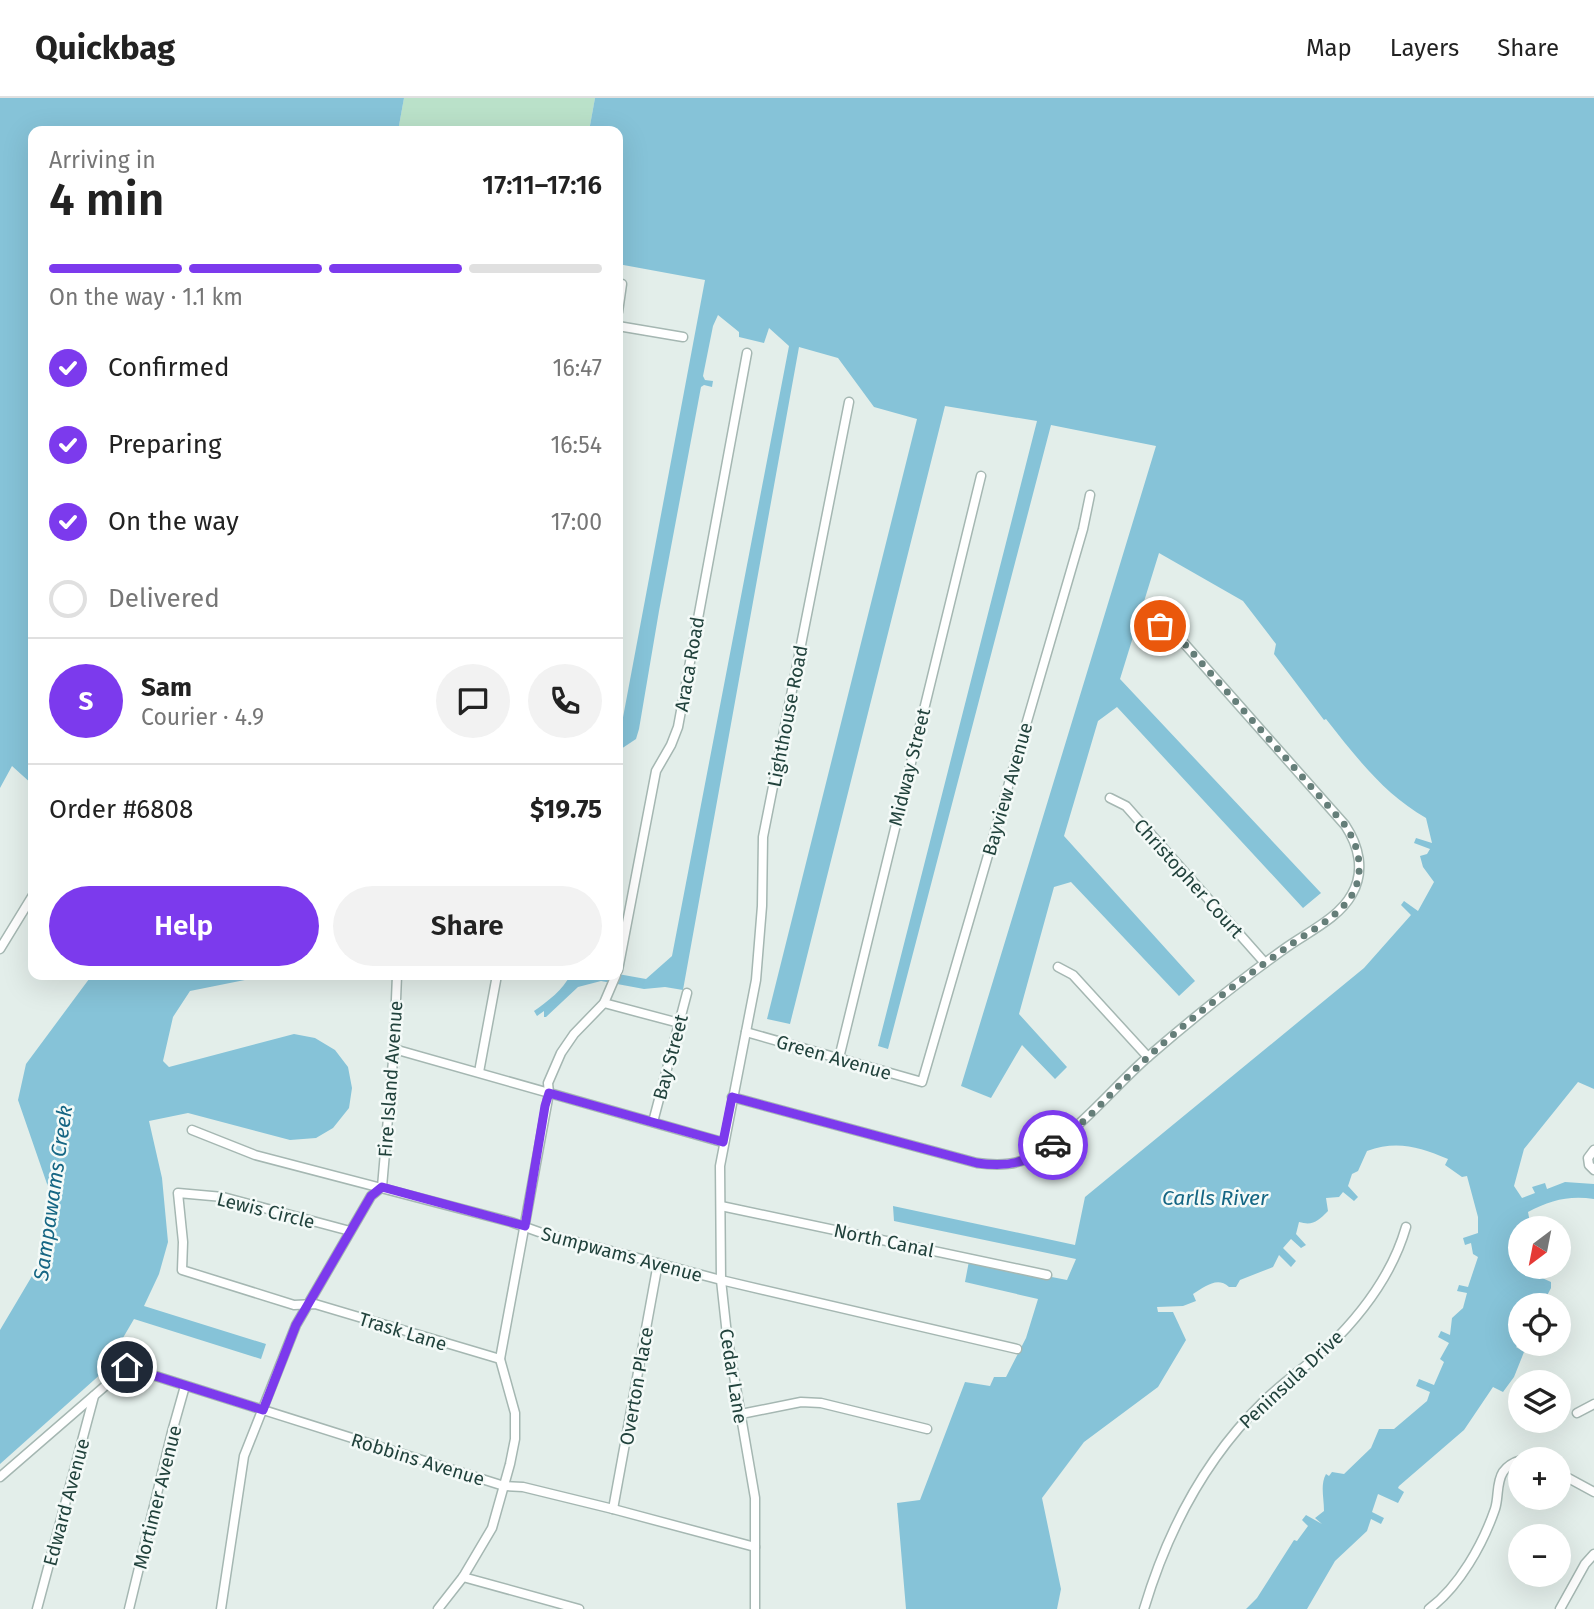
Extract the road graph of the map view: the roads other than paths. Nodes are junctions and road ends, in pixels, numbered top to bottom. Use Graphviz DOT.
graph roads {
  1 [pos="623,327"];
  2 [pos="682,337"];
  3 [pos="747,353"];
  4 [pos="849,402"];
  5 [pos="981,476"];
  6 [pos="1090,495"];
  7 [pos="1160,626"];
  8 [pos="1110,798"];
  9 [pos="28,910"];
  10 [pos="623,942"];
  11 [pos="0,949"];
  12 [pos="1265,963"];
  13 [pos="1058,967"];
  14 [pos="397,980"];
  15 [pos="496,980"];
  16 [pos="615,980"];
  17 [pos="687,993"];
  18 [pos="604,1003"];
  19 [pos="679,1023"];
  20 [pos="746,1032"];
  21 [pos="394,1049"];
  22 [pos="1148,1057"];
  23 [pos="839,1058"];
  24 [pos="479,1072"];
  25 [pos="922,1082"];
  26 [pos="549,1093"];
  27 [pos="732,1097"];
  28 [pos="653,1122"];
  29 [pos="192,1130"];
  30 [pos="723,1142"];
  31 [pos="1594,1150"];
  32 [pos="1594,1170"];
  33 [pos="382,1187"];
  34 [pos="721,1206"];
  35 [pos="525,1226"];
  36 [pos="1406,1227"];
  37 [pos="350,1231"];
  38 [pos="658,1264"];
  39 [pos="1047,1275"];
  40 [pos="721,1280"];
  41 [pos="306,1305"];
  42 [pos="1017,1349"];
  43 [pos="500,1359"];
  44 [pos="186,1386"];
  45 [pos="94,1395"];
  46 [pos="1594,1404"];
  47 [pos="263,1410"];
  48 [pos="1577,1413"];
  49 [pos="741,1414"];
  50 [pos="927,1429"];
  51 [pos="1508,1467"];
  52 [pos="0,1477"];
  53 [pos="1571,1480"];
  54 [pos="504,1486"];
  55 [pos="1594,1492"];
  56 [pos="613,1508"];
  57 [pos="755,1547"];
  58 [pos="1594,1554"];
  59 [pos="463,1577"];
  60 [pos="37,1609"];
  61 [pos="129,1609"];
  62 [pos="221,1609"];
  63 [pos="438,1609"];
  64 [pos="579,1609"];
  65 [pos="755,1609"];
  66 [pos="1144,1609"];
  67 [pos="1429,1609"];
  68 [pos="1560,1609"];
  1 -- 2 [label="street"];
  3 -- 10 [label="street, Araca Road"];
  4 -- 20 [label="street, Lighthouse Road"];
  5 -- 23 [label="street, Midway Street"];
  6 -- 25 [label="street, Bayview Avenue"];
  7 -- 12 [label="street"];
  8 -- 12 [label="street, Christopher Court"];
  9 -- 11 [label="street"];
  12 -- 22 [label="street"];
  13 -- 22 [label="street"];
  14 -- 21 [label="street, Fire Island Avenue"];
  15 -- 24 [label="street"];
  16 -- 18 [label="street, Araca Road"];
  17 -- 19 [label="street, Bay Street"];
  18 -- 19 [label="street"];
  18 -- 26 [label="street, Araca Road"];
  19 -- 28 [label="street, Bay Street"];
  20 -- 23 [label="street, Green Avenue"];
  20 -- 27 [label="street, Cedar Lane"];
  21 -- 24 [label="street"];
  21 -- 33 [label="street, Fire Island Avenue"];
  22 -- 27 [label="street"];
  23 -- 25 [label="street, Green Avenue"];
  24 -- 26 [label="street"];
  26 -- 28 [label="street"];
  26 -- 35 [label="street, Araca Road"];
  27 -- 30 [label="street, Cedar Lane"];
  28 -- 30 [label="street"];
  29 -- 33 [label="street, Sumpwams Avenue"];
  30 -- 34 [label="street, Cedar Lane"];
  31 -- 32 [label="street"];
  33 -- 35 [label="street, Sumpwams Avenue"];
  33 -- 37 [label="street"];
  34 -- 39 [label="street, North Canal"];
  34 -- 40 [label="street, Cedar Lane"];
  35 -- 38 [label="street, Sumpwams Avenue"];
  35 -- 43 [label="street, Araca Road"];
  36 -- 66 [label="street, Peninsula Drive"];
  37 -- 41 [label="street"];
  37 -- 41 [label="street, Lewis Circle"];
  38 -- 40 [label="street, Sumpwams Avenue"];
  38 -- 56 [label="street, Overton Place"];
  40 -- 42 [label="street, Sumpwams Avenue"];
  40 -- 49 [label="street, Cedar Lane"];
  41 -- 43 [label="street, Trask Lane"];
  41 -- 47 [label="street"];
  43 -- 54 [label="street"];
  44 -- 45 [label="street, Robbins Avenue"];
  44 -- 47 [label="street, Robbins Avenue"];
  44 -- 61 [label="street, Mortimer Avenue"];
  45 -- 52 [label="street"];
  45 -- 60 [label="street, Edward Avenue"];
  46 -- 48 [label="street"];
  47 -- 54 [label="street, Robbins Avenue"];
  47 -- 62 [label="street"];
  49 -- 50 [label="street"];
  49 -- 57 [label="street, Cedar Lane"];
  51 -- 67 [label="street"];
  53 -- 55 [label="street"];
  54 -- 56 [label="street, Robbins Avenue"];
  54 -- 59 [label="street"];
  56 -- 57 [label="street, Robbins Avenue"];
  57 -- 65 [label="street, Cedar Lane"];
  58 -- 68 [label="street"];
  59 -- 63 [label="street"];
  59 -- 64 [label="street"];
}
